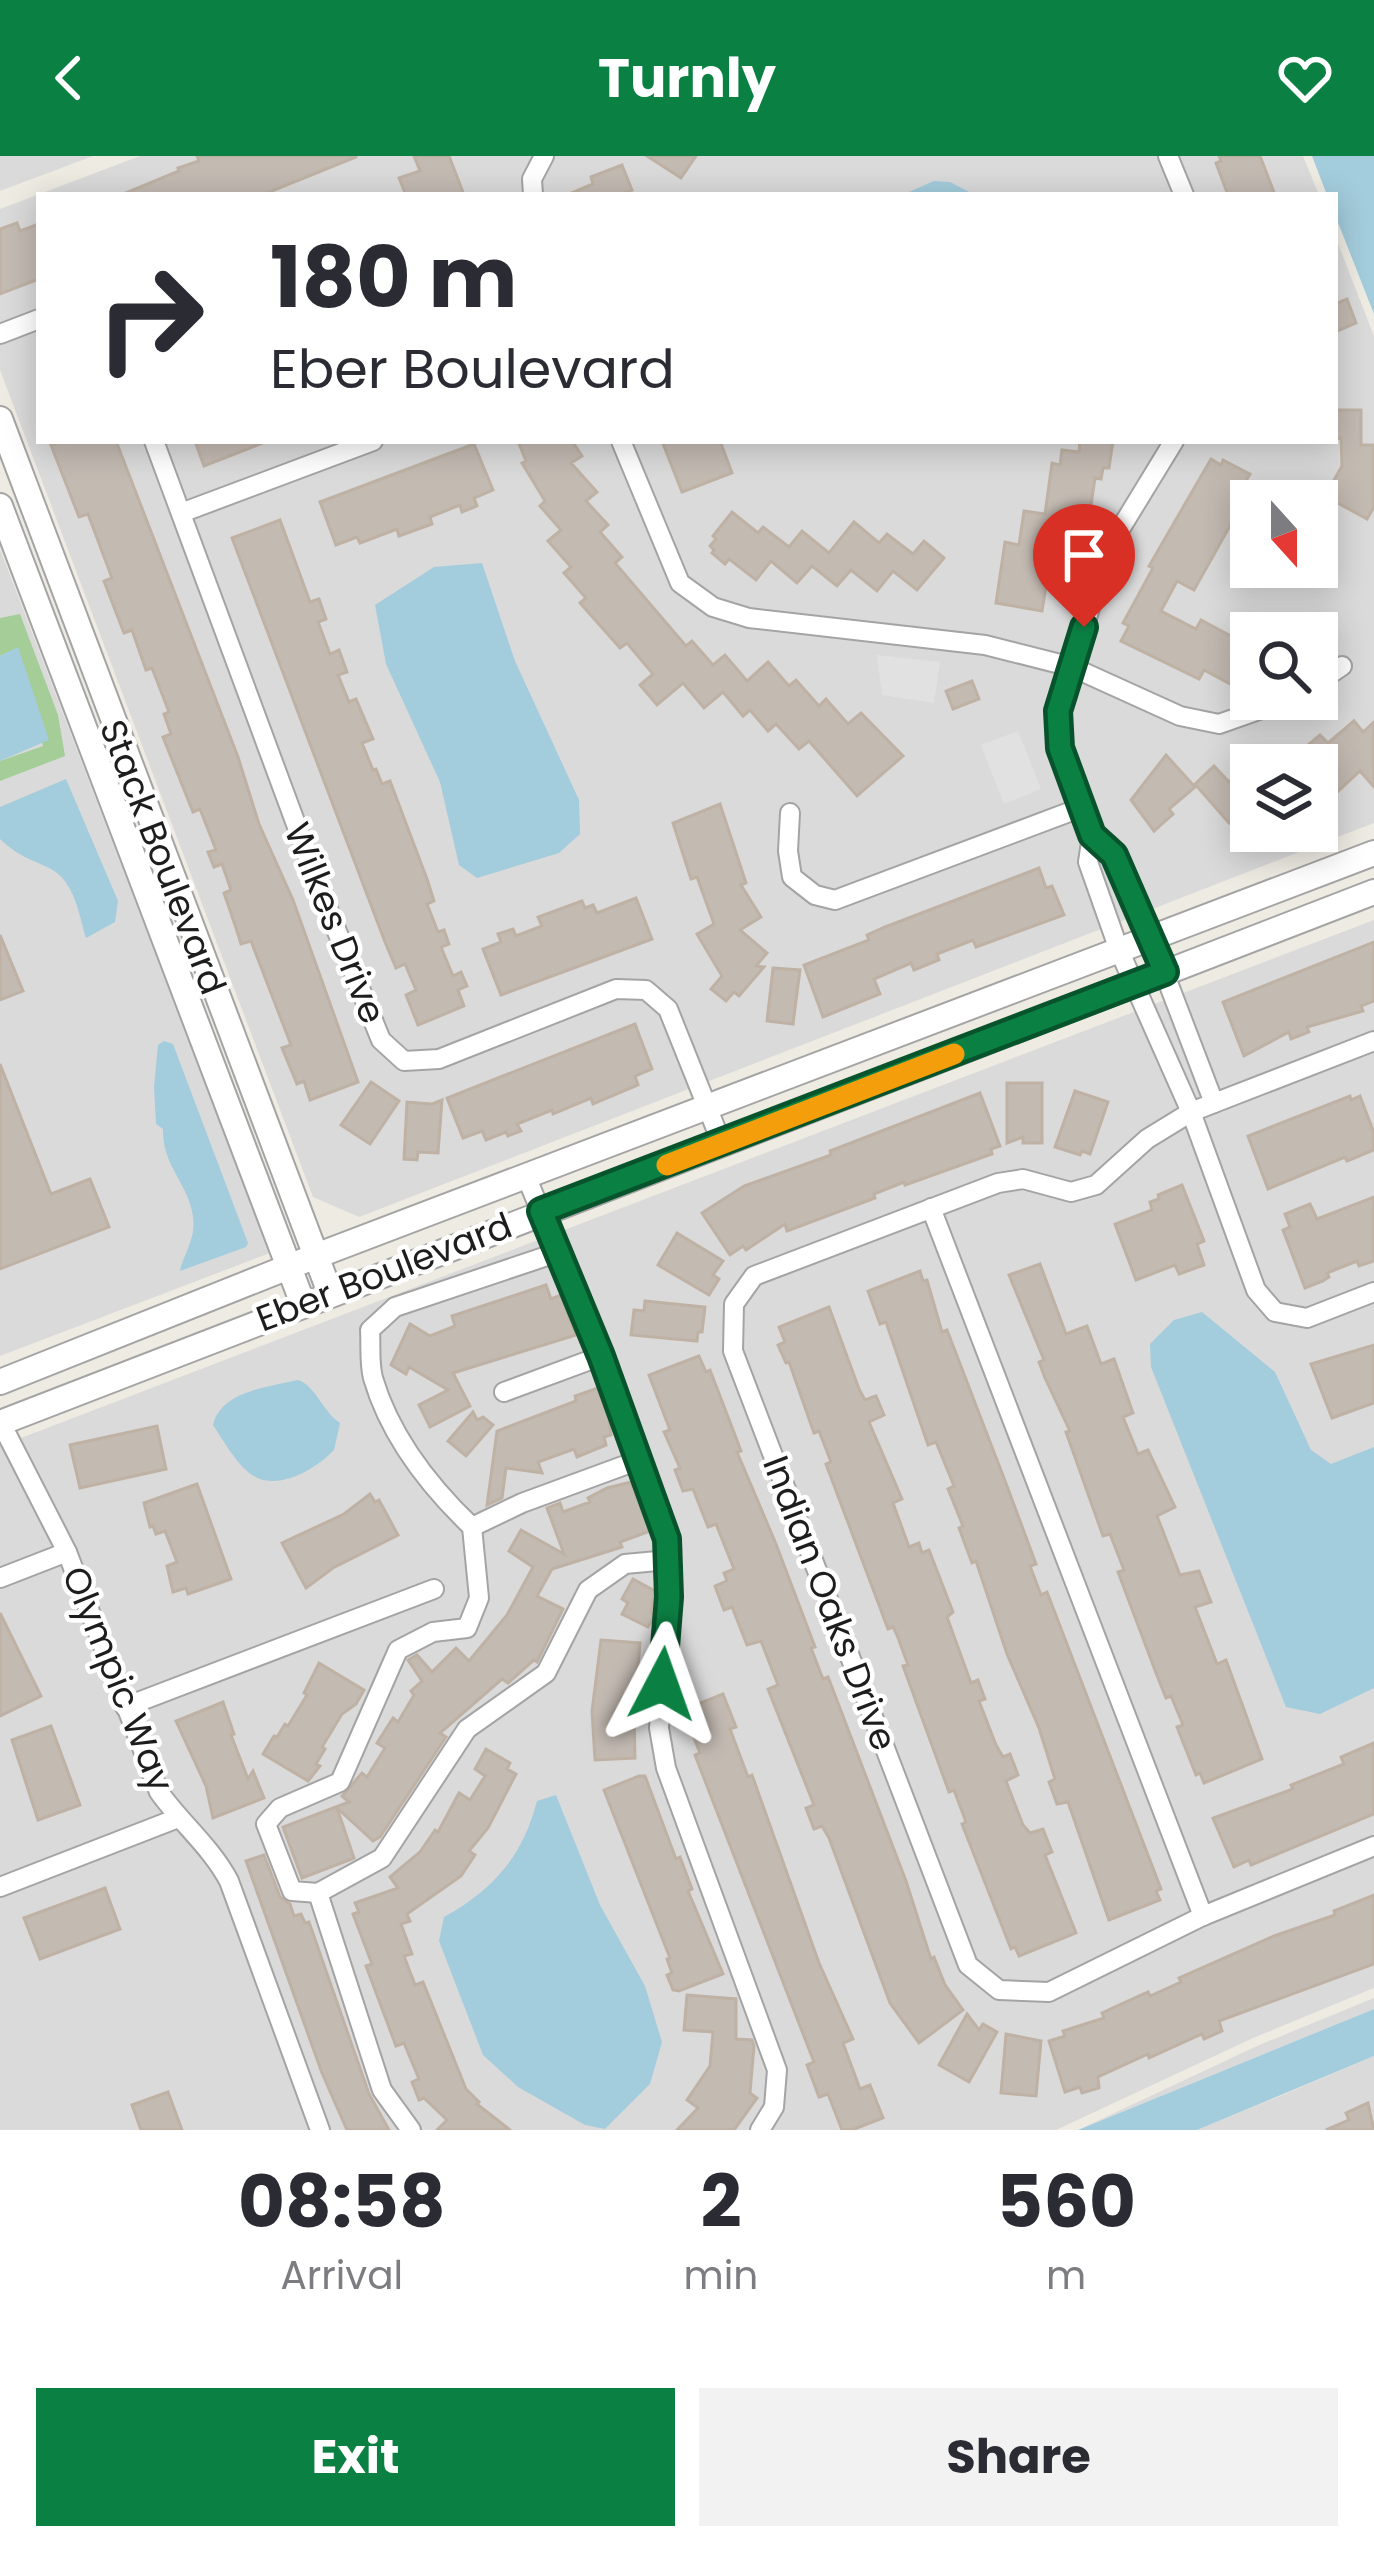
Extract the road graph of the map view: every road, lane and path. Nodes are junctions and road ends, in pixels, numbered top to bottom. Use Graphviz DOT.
graph roads {
  1 [pos="544,156"];
  2 [pos="1168,156"];
  3 [pos="533,192"];
  4 [pos="1183,192"];
  5 [pos="36,320"];
  6 [pos="0,334"];
  7 [pos="0,419"];
  8 [pos="155,444"];
  9 [pos="365,444"];
  10 [pos="622,444"];
  11 [pos="1172,444"];
  12 [pos="0,506"];
  13 [pos="181,513"];
  14 [pos="1342,666"];
  15 [pos="1072,667"];
  16 [pos="1338,669"];
  17 [pos="1230,720"];
  18 [pos="1080,808"];
  19 [pos="790,813"];
  20 [pos="1092,835"];
  21 [pos="1374,853"];
  22 [pos="1374,892"];
  23 [pos="1151,938"];
  24 [pos="1120,950"];
  25 [pos="1165,972"];
  26 [pos="1136,984"];
  27 [pos="1374,1040"];
  28 [pos="1196,1052"];
  29 [pos="1169,1062"];
  30 [pos="1214,1102"];
  31 [pos="708,1107"];
  32 [pos="1190,1112"];
  33 [pos="722,1144"];
  34 [pos="526,1176"];
  35 [pos="931,1208"];
  36 [pos="541,1211"];
  37 [pos="559,1252"];
  38 [pos="316,1256"];
  39 [pos="288,1266"];
  40 [pos="1374,1292"];
  41 [pos="330,1293"];
  42 [pos="303,1304"];
  43 [pos="601,1356"];
  44 [pos="0,1382"];
  45 [pos="504,1392"];
  46 [pos="0,1422"];
  47 [pos="639,1460"];
  48 [pos="472,1526"];
  49 [pos="67,1552"];
  50 [pos="668,1560"];
  51 [pos="0,1577"];
  52 [pos="434,1589"];
  53 [pos="124,1707"];
  54 [pos="178,1819"];
  55 [pos="1374,1846"];
  56 [pos="0,1887"];
  57 [pos="318,1893"];
  58 [pos="1202,1916"];
  59 [pos="320,2130"];
  60 [pos="411,2130"];
  61 [pos="761,2130"];
  1 -- 3 [label="street"];
  2 -- 4 [label="street"];
  5 -- 6 [label="street"];
  7 -- 38 [label="street, Stack Boulevard"];
  8 -- 13 [label="street, Wilkes Drive"];
  9 -- 13 [label="street"];
  10 -- 15 [label="street"];
  11 -- 15 [label="street"];
  12 -- 39 [label="street, Stack Boulevard"];
  13 -- 31 [label="street, Wilkes Drive"];
  14 -- 16 [label="street"];
  15 -- 17 [label="street"];
  15 -- 18 [label="street"];
  18 -- 19 [label="street"];
  18 -- 20 [label="street"];
  20 -- 23 [label="street"];
  20 -- 24 [label="street"];
  21 -- 23 [label="street, Eber Boulevard"];
  22 -- 25 [label="street, Eber Boulevard"];
  23 -- 24 [label="street, Eber Boulevard"];
  23 -- 25 [label="street"];
  24 -- 26 [label="street"];
  24 -- 31 [label="street, Eber Boulevard"];
  25 -- 26 [label="street, Eber Boulevard"];
  25 -- 28 [label="street"];
  26 -- 29 [label="street"];
  26 -- 33 [label="street, Eber Boulevard"];
  27 -- 30 [label="street, Indian Oaks Drive"];
  28 -- 29 [label="street"];
  28 -- 30 [label="street"];
  29 -- 32 [label="street"];
  30 -- 32 [label="street, Indian Oaks Drive"];
  31 -- 33 [label="street, Wilkes Drive"];
  31 -- 34 [label="street, Eber Boulevard"];
  32 -- 35 [label="street, Indian Oaks Drive"];
  32 -- 40 [label="street"];
  33 -- 36 [label="street, Eber Boulevard"];
  34 -- 36 [label="street"];
  34 -- 38 [label="street, Eber Boulevard"];
  35 -- 58 [label="street"];
  35 -- 58 [label="street, Indian Oaks Drive"];
  36 -- 37 [label="street"];
  36 -- 41 [label="street, Eber Boulevard"];
  37 -- 43 [label="street"];
  37 -- 48 [label="street"];
  38 -- 39 [label="street, Eber Boulevard"];
  38 -- 41 [label="street, Stack Boulevard"];
  39 -- 42 [label="street, Stack Boulevard"];
  39 -- 44 [label="street, Eber Boulevard"];
  41 -- 42 [label="street, Eber Boulevard"];
  42 -- 46 [label="street, Eber Boulevard"];
  43 -- 45 [label="street"];
  43 -- 47 [label="street"];
  46 -- 49 [label="street, Olympic Way"];
  47 -- 48 [label="street"];
  47 -- 50 [label="street"];
  48 -- 57 [label="street"];
  49 -- 51 [label="street"];
  49 -- 53 [label="street, Olympic Way"];
  50 -- 57 [label="street"];
  50 -- 61 [label="street"];
  52 -- 53 [label="street"];
  53 -- 54 [label="street, Olympic Way"];
  54 -- 56 [label="street"];
  54 -- 59 [label="street, Olympic Way"];
  55 -- 58 [label="street, Indian Oaks Drive"];
  57 -- 60 [label="street"];
}
